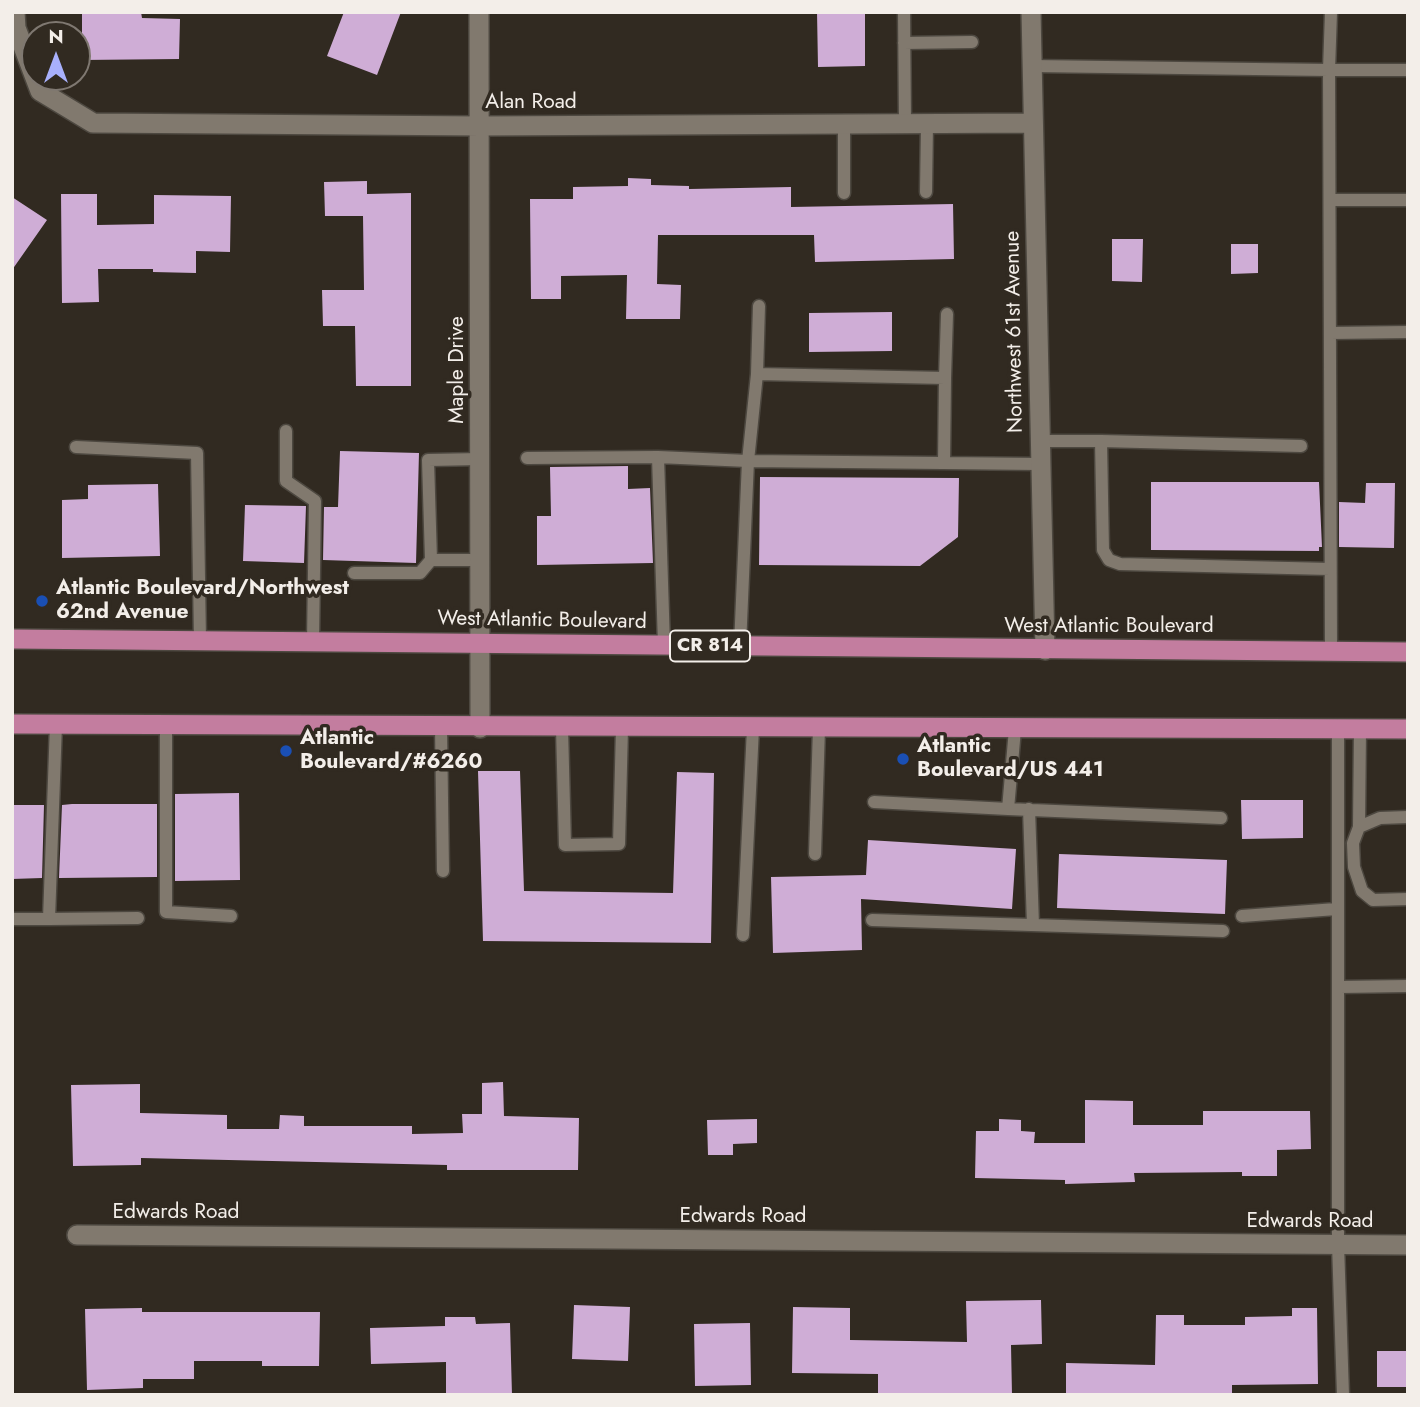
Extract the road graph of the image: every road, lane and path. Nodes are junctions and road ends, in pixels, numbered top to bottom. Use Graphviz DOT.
graph roads {
  1 [pos="15,12"];
  2 [pos="479,12"];
  3 [pos="904,12"];
  4 [pos="1031,12"];
  5 [pos="1332,12"];
  6 [pos="972,41"];
  7 [pos="904,43"];
  8 [pos="1032,66"];
  9 [pos="1329,70"];
  10 [pos="1408,70"];
  11 [pos="1033,123"];
  12 [pos="844,124"];
  13 [pos="905,124"];
  14 [pos="927,124"];
  15 [pos="481,126"];
  16 [pos="926,192"];
  17 [pos="844,193"];
  18 [pos="1330,200"];
  19 [pos="1408,200"];
  20 [pos="759,306"];
  21 [pos="947,314"];
  22 [pos="1408,332"];
  23 [pos="1330,333"];
  24 [pos="757,374"];
  25 [pos="945,378"];
  26 [pos="286,431"];
  27 [pos="1101,440"];
  28 [pos="1040,441"];
  29 [pos="1301,446"];
  30 [pos="76,447"];
  31 [pos="658,457"];
  32 [pos="481,458"];
  33 [pos="527,458"];
  34 [pos="748,461"];
  35 [pos="944,463"];
  36 [pos="1040,464"];
  37 [pos="431,560"];
  38 [pos="481,561"];
  39 [pos="1330,569"];
  40 [pos="354,573"];
  41 [pos="12,639"];
  42 [pos="200,641"];
  43 [pos="313,642"];
  44 [pos="481,643"];
  45 [pos="664,645"];
  46 [pos="740,646"];
  47 [pos="1045,650"];
  48 [pos="1331,652"];
  49 [pos="1408,652"];
  50 [pos="12,724"];
  51 [pos="55,724"];
  52 [pos="166,725"];
  53 [pos="441,727"];
  54 [pos="480,728"];
  55 [pos="562,728"];
  56 [pos="622,728"];
  57 [pos="753,728"];
  58 [pos="819,728"];
  59 [pos="1015,729"];
  60 [pos="1338,729"];
  61 [pos="1360,729"];
  62 [pos="1408,729"];
  63 [pos="874,802"];
  64 [pos="1008,809"];
  65 [pos="1029,809"];
  66 [pos="1408,817"];
  67 [pos="1221,818"];
  68 [pos="1359,827"];
  69 [pos="815,855"];
  70 [pos="443,871"];
  71 [pos="1408,899"];
  72 [pos="1336,909"];
  73 [pos="231,916"];
  74 [pos="1242,916"];
  75 [pos="138,918"];
  76 [pos="12,919"];
  77 [pos="49,919"];
  78 [pos="872,920"];
  79 [pos="1033,925"];
  80 [pos="1223,931"];
  81 [pos="743,935"];
  82 [pos="1408,986"];
  83 [pos="1339,987"];
  84 [pos="78,1236"];
  85 [pos="1338,1244"];
  86 [pos="1408,1245"];
  87 [pos="1343,1395"];
  1 -- 15 [label="street, Alan Road"];
  2 -- 15 [label="street, Maple Drive"];
  3 -- 7 [label="lane"];
  4 -- 8 [label="street, Northwest 61st Avenue"];
  5 -- 9 [label="lane"];
  6 -- 7 [label="lane"];
  7 -- 13 [label="lane"];
  8 -- 9 [label="lane"];
  8 -- 11 [label="street, Northwest 61st Avenue"];
  9 -- 10 [label="lane"];
  9 -- 18 [label="lane"];
  11 -- 14 [label="street, Alan Road"];
  11 -- 28 [label="street, Northwest 61st Avenue"];
  12 -- 13 [label="street, Alan Road"];
  12 -- 15 [label="street, Alan Road"];
  12 -- 17 [label="lane"];
  13 -- 14 [label="street, Alan Road"];
  14 -- 16 [label="lane"];
  15 -- 32 [label="street, Maple Drive"];
  18 -- 19 [label="lane"];
  18 -- 23 [label="lane"];
  20 -- 24 [label="lane"];
  21 -- 25 [label="lane"];
  22 -- 23 [label="lane"];
  23 -- 39 [label="lane"];
  24 -- 25 [label="lane"];
  24 -- 34 [label="lane"];
  25 -- 35 [label="lane"];
  26 -- 43 [label="lane"];
  27 -- 28 [label="lane"];
  27 -- 29 [label="lane"];
  27 -- 39 [label="lane"];
  28 -- 36 [label="street, Northwest 61st Avenue"];
  30 -- 42 [label="lane"];
  31 -- 33 [label="lane"];
  31 -- 34 [label="lane"];
  31 -- 45 [label="lane"];
  32 -- 37 [label="lane"];
  32 -- 38 [label="street, Maple Drive"];
  34 -- 35 [label="lane"];
  34 -- 46 [label="lane"];
  35 -- 36 [label="lane"];
  36 -- 47 [label="street, Northwest 61st Avenue"];
  37 -- 38 [label="lane"];
  37 -- 40 [label="lane"];
  38 -- 44 [label="street, Maple Drive"];
  39 -- 48 [label="lane"];
  41 -- 42 [label="main road, West Atlantic Boulevard / CR 814"];
  42 -- 43 [label="main road, West Atlantic Boulevard / CR 814"];
  43 -- 44 [label="main road, West Atlantic Boulevard / CR 814"];
  44 -- 45 [label="main road, West Atlantic Boulevard / CR 814"];
  44 -- 54 [label="street, Maple Drive"];
  45 -- 46 [label="main road, West Atlantic Boulevard / CR 814"];
  46 -- 47 [label="main road, West Atlantic Boulevard / CR 814"];
  47 -- 48 [label="main road, West Atlantic Boulevard / CR 814"];
  48 -- 49 [label="main road, West Atlantic Boulevard / CR 814"];
  50 -- 51 [label="main road"];
  51 -- 52 [label="main road"];
  51 -- 77 [label="lane"];
  52 -- 53 [label="main road"];
  52 -- 73 [label="lane"];
  53 -- 54 [label="main road"];
  53 -- 70 [label="lane"];
  54 -- 55 [label="main road"];
  55 -- 56 [label="main road"];
  55 -- 56 [label="lane"];
  56 -- 57 [label="main road"];
  57 -- 58 [label="main road"];
  57 -- 81 [label="lane"];
  58 -- 59 [label="main road"];
  58 -- 69 [label="lane"];
  59 -- 60 [label="main road"];
  59 -- 64 [label="lane"];
  60 -- 61 [label="main road"];
  60 -- 72 [label="lane"];
  61 -- 62 [label="main road"];
  61 -- 68 [label="lane"];
  63 -- 64 [label="lane"];
  64 -- 65 [label="lane"];
  65 -- 67 [label="lane"];
  65 -- 79 [label="lane"];
  66 -- 68 [label="lane"];
  68 -- 71 [label="lane"];
  72 -- 74 [label="lane"];
  72 -- 83 [label="lane"];
  75 -- 77 [label="lane"];
  76 -- 77 [label="lane"];
  78 -- 79 [label="lane"];
  79 -- 80 [label="lane"];
  82 -- 83 [label="lane"];
  83 -- 85 [label="lane"];
  84 -- 85 [label="street, Edwards Road"];
  85 -- 86 [label="street, Edwards Road"];
  85 -- 87 [label="lane"];
}
